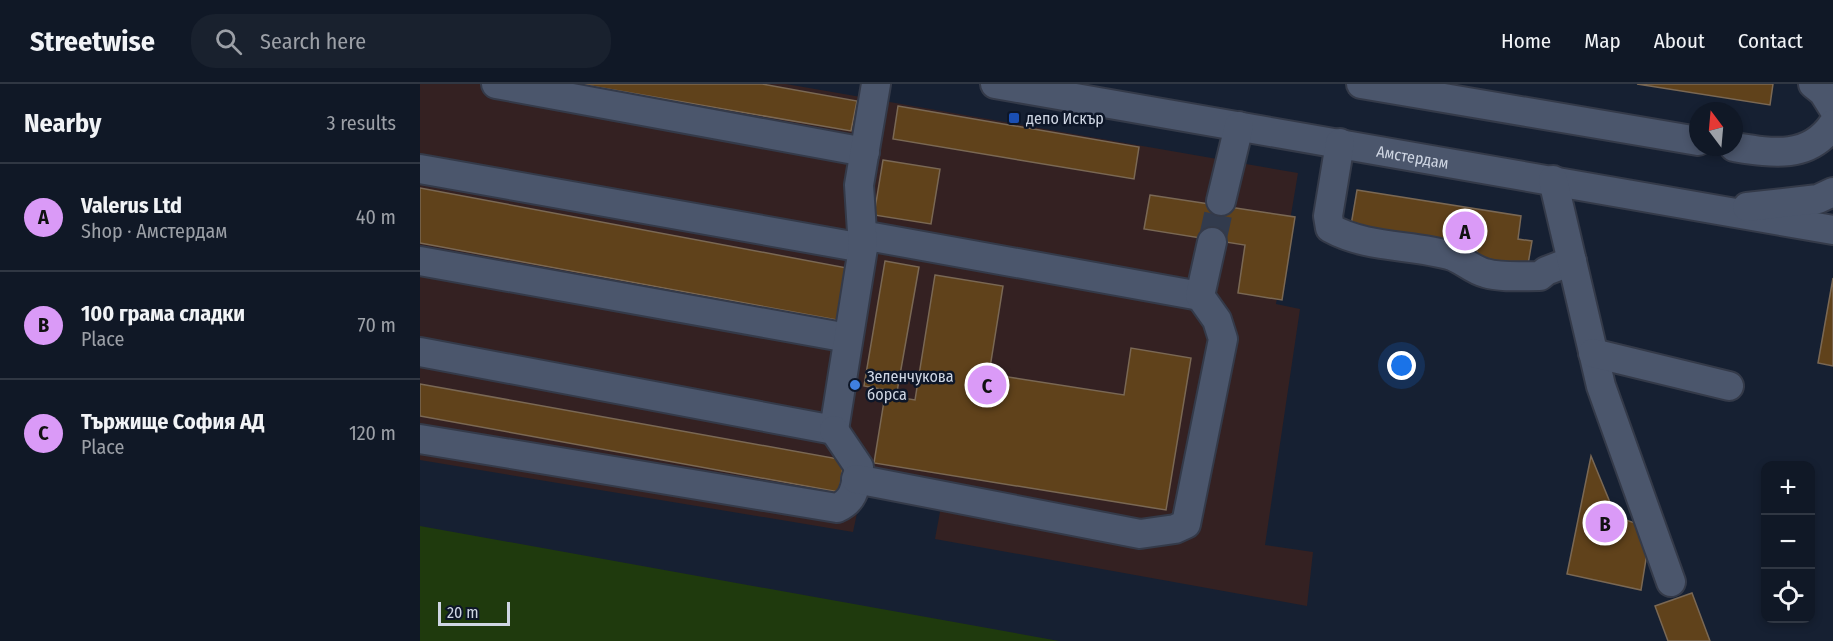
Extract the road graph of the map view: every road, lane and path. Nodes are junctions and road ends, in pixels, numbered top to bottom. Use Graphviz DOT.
graph roads {
  1 [pos="496,84"];
  2 [pos="876,84"];
  3 [pos="995,84"];
  4 [pos="1361,84"];
  5 [pos="1417,84"];
  6 [pos="1813,84"];
  7 [pos="1038,88"];
  8 [pos="1067,90"];
  9 [pos="1444,98"];
  10 [pos="1833,108"];
  11 [pos="1833,124"];
  12 [pos="1239,126"];
  13 [pos="1689,139"];
  14 [pos="1340,143"];
  15 [pos="1743,148"];
  16 [pos="865,152"];
  17 [pos="420,169"];
  18 [pos="1553,180"];
  19 [pos="1833,192"];
  20 [pos="1221,201"];
  21 [pos="1716,210"];
  22 [pos="1833,230"];
  23 [pos="862,242"];
  24 [pos="1212,242"];
  25 [pos="420,261"];
  26 [pos="1572,261"];
  27 [pos="1200,296"];
  28 [pos="848,338"];
  29 [pos="420,352"];
  30 [pos="1593,353"];
  31 [pos="1729,386"];
  32 [pos="834,430"];
  33 [pos="420,439"];
  34 [pos="856,479"];
  35 [pos="1671,582"];
  1 -- 16 [label="street"];
  2 -- 16 [label="street"];
  3 -- 7 [label="street, Амстердам"];
  4 -- 9 [label="street"];
  5 -- 9 [label="street"];
  6 -- 10 [label="street"];
  7 -- 8 [label="street, Амстердам"];
  8 -- 12 [label="street, Амстердам"];
  9 -- 13 [label="street"];
  11 -- 15 [label="street"];
  12 -- 14 [label="street, Амстердам"];
  12 -- 20 [label="street"];
  14 -- 18 [label="street, Амстердам"];
  14 -- 26 [label="street"];
  16 -- 23 [label="street"];
  17 -- 23 [label="street"];
  18 -- 21 [label="street, Амстердам"];
  18 -- 26 [label="street"];
  19 -- 21 [label="street"];
  21 -- 22 [label="street, Амстердам"];
  23 -- 27 [label="street"];
  23 -- 28 [label="street"];
  24 -- 27 [label="street"];
  25 -- 28 [label="street"];
  26 -- 30 [label="street"];
  27 -- 34 [label="street"];
  28 -- 32 [label="street"];
  29 -- 32 [label="street"];
  30 -- 31 [label="street"];
  30 -- 35 [label="street"];
  32 -- 34 [label="street"];
  33 -- 34 [label="street"];
}
